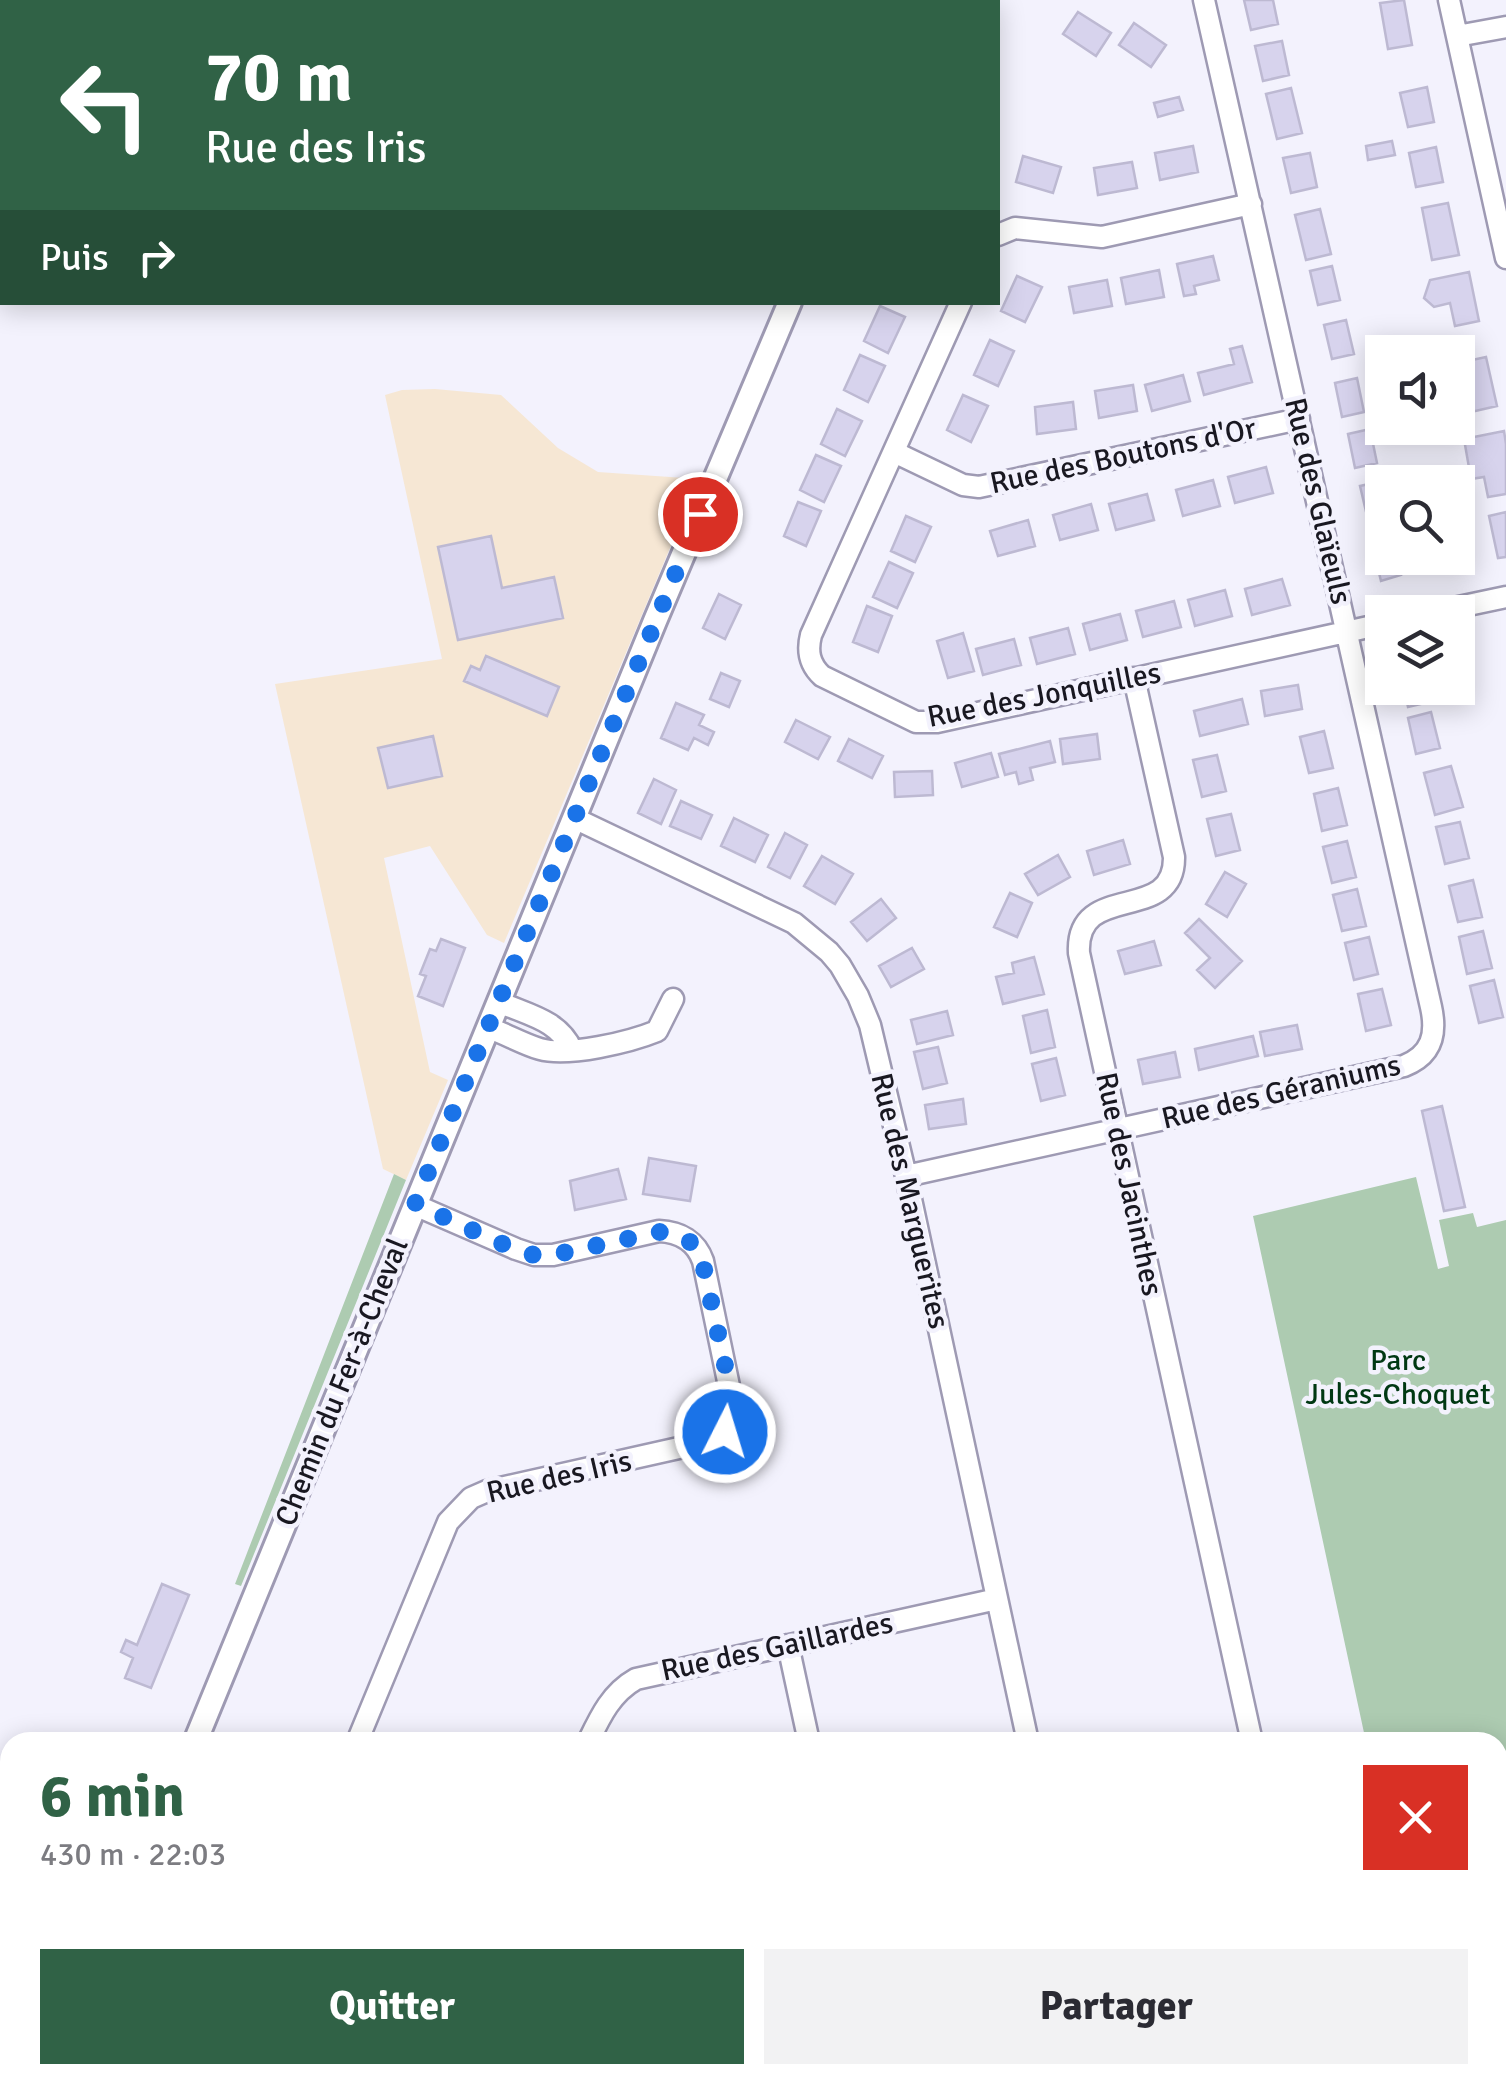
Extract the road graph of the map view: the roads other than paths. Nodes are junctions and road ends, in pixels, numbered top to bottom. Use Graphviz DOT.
graph roads {
  1 [pos="1204,0"];
  2 [pos="1450,0"];
  3 [pos="1506,27"];
  4 [pos="1458,36"];
  5 [pos="1251,204"];
  6 [pos="1000,234"];
  7 [pos="1506,258"];
  8 [pos="789,305"];
  9 [pos="960,305"];
  10 [pos="1299,419"];
  11 [pos="894,452"];
  12 [pos="1506,597"];
  13 [pos="1475,604"];
  14 [pos="1365,628"];
  15 [pos="1348,632"];
  16 [pos="1134,678"];
  17 [pos="574,818"];
  18 [pos="673,999"];
  19 [pos="499,1002"];
  20 [pos="489,1028"];
  21 [pos="572,1050"];
  22 [pos="1421,1057"];
  23 [pos="1116,1130"];
  24 [pos="906,1176"];
  25 [pos="415,1204"];
  26 [pos="997,1599"];
  27 [pos="788,1645"];
  28 [pos="198,1732"];
  29 [pos="363,1732"];
  30 [pos="593,1732"];
  31 [pos="807,1732"];
  32 [pos="1026,1732"];
  33 [pos="1250,1732"];
  1 -- 5 [label="street, Rue des Glaïeuls"];
  2 -- 4 [label="street"];
  3 -- 4 [label="street"];
  4 -- 7 [label="street"];
  5 -- 6 [label="street"];
  5 -- 10 [label="street, Rue des Glaïeuls"];
  8 -- 17 [label="street, Chemin du Fer-à-Cheval"];
  9 -- 11 [label="street, Rue des Jonquilles"];
  10 -- 11 [label="street, Rue des Boutons d'Or"];
  10 -- 15 [label="street, Rue des Glaïeuls"];
  11 -- 16 [label="street, Rue des Jonquilles"];
  12 -- 13 [label="street"];
  14 -- 15 [label="street, Rue des Jonquilles"];
  15 -- 16 [label="street, Rue des Jonquilles"];
  15 -- 22 [label="street, Rue des Glaïeuls"];
  16 -- 23 [label="street, Rue des Jacinthes"];
  17 -- 19 [label="street, Chemin du Fer-à-Cheval"];
  17 -- 24 [label="street, Rue des Marguerites"];
  18 -- 21 [label="street"];
  19 -- 20 [label="street, Chemin du Fer-à-Cheval"];
  19 -- 21 [label="street"];
  20 -- 21 [label="street"];
  20 -- 25 [label="street, Chemin du Fer-à-Cheval"];
  22 -- 23 [label="street, Rue des Géraniums"];
  23 -- 24 [label="street, Rue des Géraniums"];
  23 -- 33 [label="street, Rue des Jacinthes"];
  24 -- 26 [label="street, Rue des Marguerites"];
  25 -- 28 [label="street, Chemin du Fer-à-Cheval"];
  25 -- 29 [label="street, Rue des Iris"];
  26 -- 27 [label="street, Rue des Gaillardes"];
  26 -- 32 [label="street, Rue des Marguerites"];
  27 -- 30 [label="street, Rue des Gaillardes"];
  27 -- 31 [label="street"];
}
